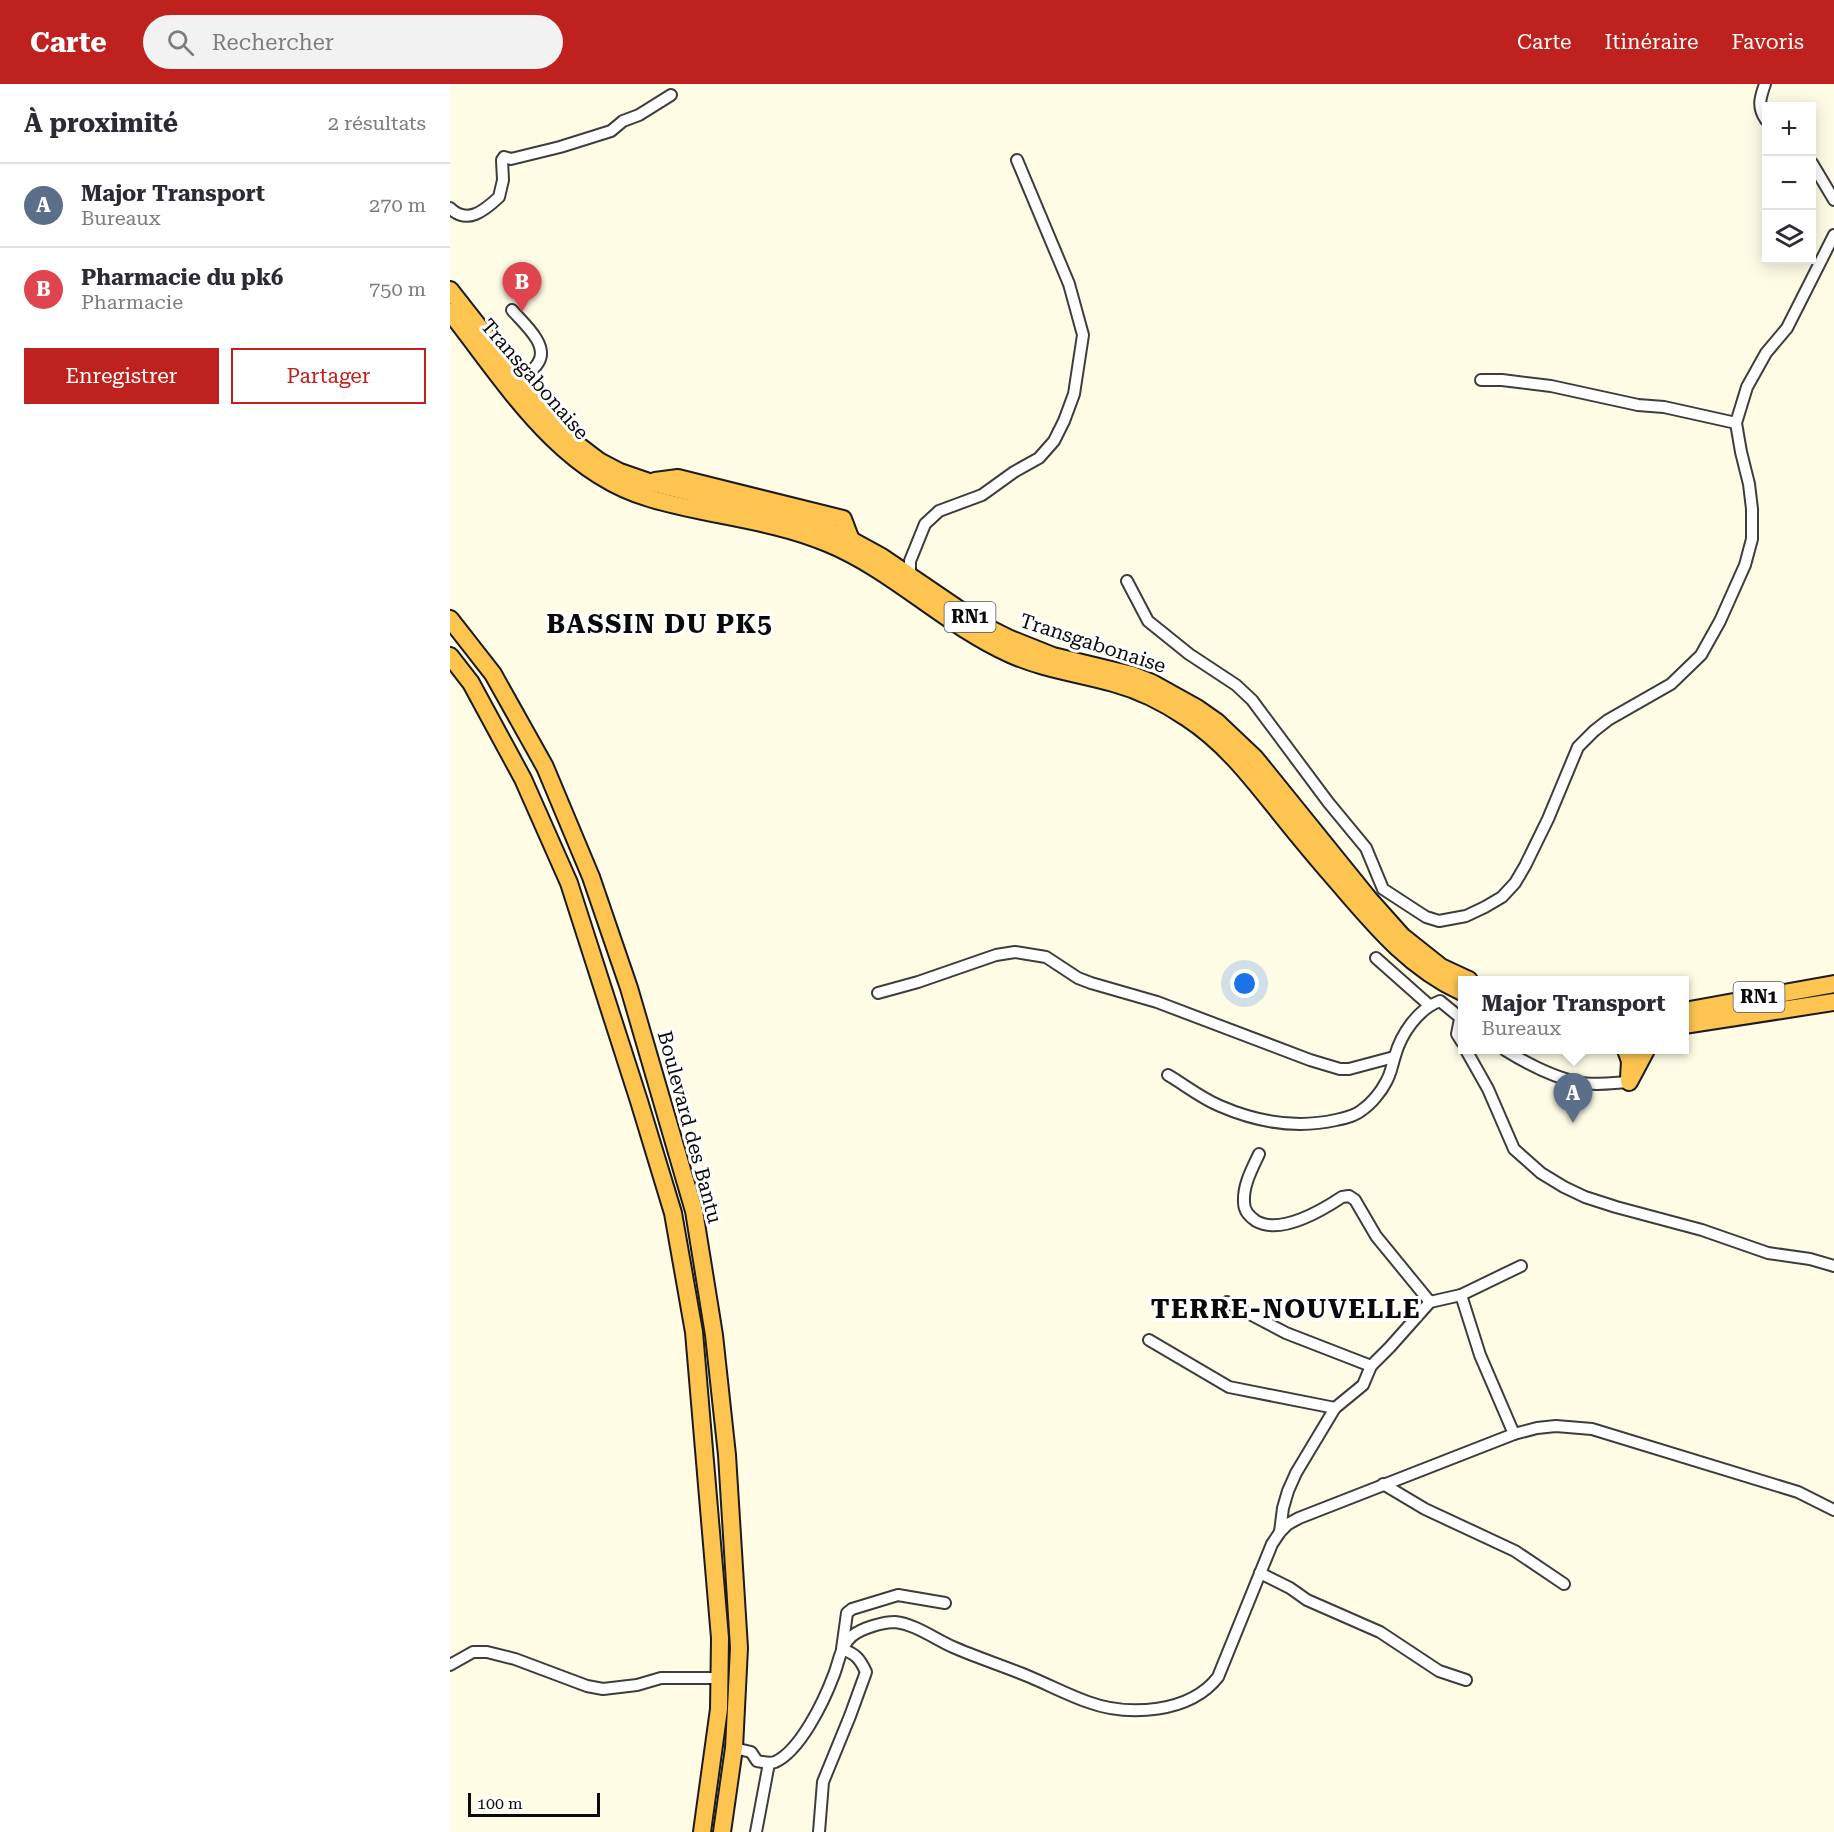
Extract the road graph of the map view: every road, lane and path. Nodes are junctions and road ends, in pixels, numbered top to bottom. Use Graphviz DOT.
graph roads {
  1 [pos="1765,84"];
  2 [pos="671,95"];
  3 [pos="1762,113"];
  4 [pos="1017,160"];
  5 [pos="1816,169"];
  6 [pos="1834,200"];
  7 [pos="450,208"];
  8 [pos="1834,235"];
  9 [pos="450,290"];
  10 [pos="512,310"];
  11 [pos="450,312"];
  12 [pos="1481,380"];
  13 [pos="520,381"];
  14 [pos="1736,423"];
  15 [pos="910,575"];
  16 [pos="1127,581"];
  17 [pos="450,619"];
  18 [pos="450,656"];
  19 [pos="1376,894"];
  20 [pos="1376,958"];
  21 [pos="1458,976"];
  22 [pos="1834,984"];
  23 [pos="1458,990"];
  24 [pos="878,993"];
  25 [pos="1834,1002"];
  26 [pos="1429,1005"];
  27 [pos="1689,1010"];
  28 [pos="1458,1016"];
  29 [pos="1689,1024"];
  30 [pos="1468,1054"];
  31 [pos="1512,1054"];
  32 [pos="1627,1054"];
  33 [pos="1644,1054"];
  34 [pos="1394,1057"];
  35 [pos="1168,1075"];
  36 [pos="1629,1082"];
  37 [pos="1259,1154"];
  38 [pos="1521,1266"];
  39 [pos="1834,1266"];
  40 [pos="1461,1295"];
  41 [pos="1227,1302"];
  42 [pos="1430,1302"];
  43 [pos="1149,1340"];
  44 [pos="1371,1366"];
  45 [pos="1335,1408"];
  46 [pos="1514,1434"];
  47 [pos="1383,1484"];
  48 [pos="1834,1510"];
  49 [pos="1280,1532"];
  50 [pos="1260,1573"];
  51 [pos="1564,1584"];
  52 [pos="945,1603"];
  53 [pos="842,1649"];
  54 [pos="450,1665"];
  55 [pos="720,1678"];
  56 [pos="1466,1680"];
  57 [pos="734,1748"];
  58 [pos="769,1763"];
  59 [pos="702,1832"];
  60 [pos="723,1832"];
  61 [pos="756,1832"];
  62 [pos="819,1832"];
  1 -- 3 [label="street"];
  2 -- 7 [label="street"];
  4 -- 15 [label="street"];
  5 -- 6 [label="street"];
  8 -- 14 [label="street"];
  9 -- 13 [label="highway, Transgabonaise / RN1"];
  10 -- 13 [label="street"];
  11 -- 23 [label="highway, Transgabonaise / RN1"];
  12 -- 14 [label="street"];
  13 -- 15 [label="highway, Transgabonaise / RN1"];
  14 -- 19 [label="street"];
  15 -- 19 [label="highway, Transgabonaise / RN1"];
  16 -- 19 [label="street"];
  17 -- 57 [label="highway, Boulevard des Bantu"];
  18 -- 55 [label="highway, Boulevard des Bantu"];
  19 -- 21 [label="highway, Transgabonaise / RN1"];
  20 -- 26 [label="street"];
  22 -- 27 [label="highway, RN1"];
  24 -- 34 [label="street"];
  25 -- 29 [label="highway, RN1"];
  26 -- 28 [label="street"];
  26 -- 34 [label="street"];
  30 -- 39 [label="street"];
  31 -- 36 [label="street"];
  32 -- 36 [label="highway"];
  33 -- 36 [label="highway"];
  34 -- 35 [label="street"];
  37 -- 42 [label="street"];
  38 -- 40 [label="street"];
  40 -- 42 [label="street"];
  40 -- 46 [label="street"];
  41 -- 44 [label="street"];
  42 -- 44 [label="street"];
  43 -- 45 [label="street"];
  44 -- 45 [label="street"];
  45 -- 49 [label="street"];
  46 -- 47 [label="street"];
  46 -- 48 [label="street"];
  47 -- 49 [label="street"];
  47 -- 51 [label="street"];
  49 -- 50 [label="street"];
  50 -- 53 [label="street"];
  50 -- 56 [label="street"];
  52 -- 53 [label="street"];
  53 -- 58 [label="street"];
  53 -- 62 [label="street"];
  54 -- 55 [label="street"];
  55 -- 59 [label="highway, Boulevard des Bantu"];
  57 -- 58 [label="street"];
  57 -- 60 [label="highway, Boulevard des Bantu"];
  58 -- 61 [label="street"];
}
